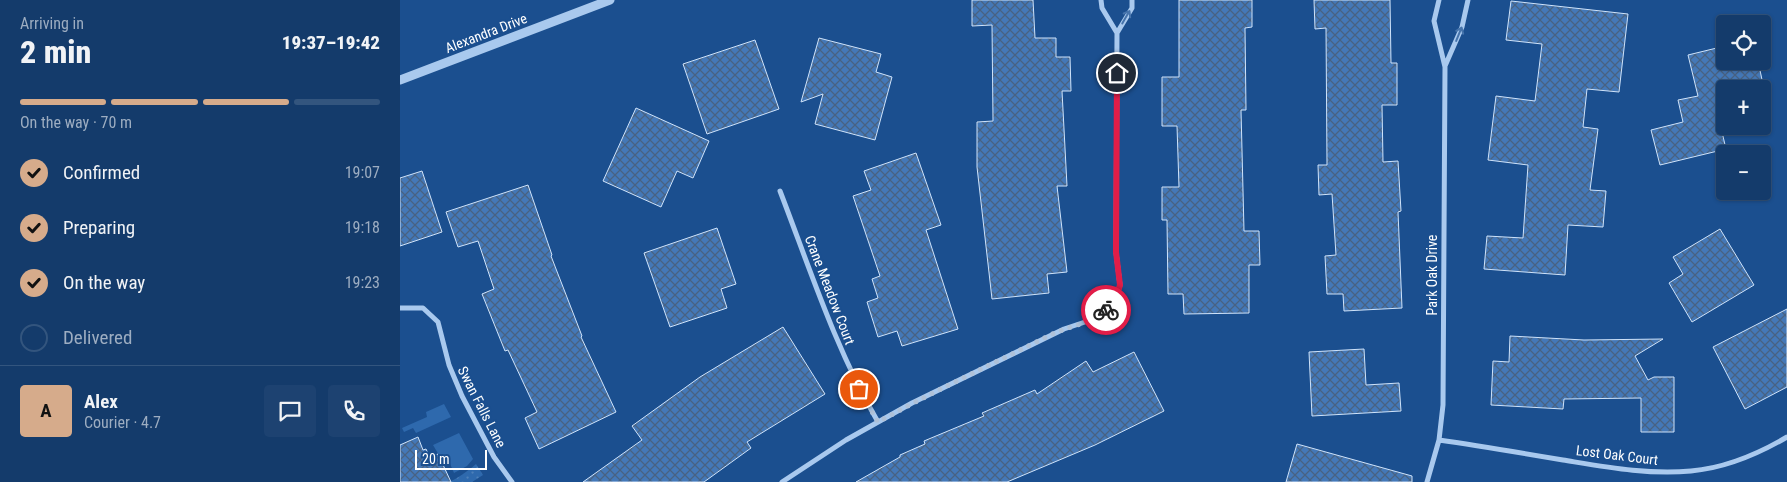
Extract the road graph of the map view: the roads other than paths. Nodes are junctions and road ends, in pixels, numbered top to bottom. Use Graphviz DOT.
graph roads {
  1 [pos="610,0"];
  2 [pos="1101,0"];
  3 [pos="1132,0"];
  4 [pos="1439,0"];
  5 [pos="1468,0"];
  6 [pos="1117,33"];
  7 [pos="1445,67"];
  8 [pos="400,80"];
  9 [pos="780,192"];
  10 [pos="400,308"];
  11 [pos="878,422"];
  12 [pos="1787,437"];
  13 [pos="1439,440"];
  14 [pos="512,482"];
  15 [pos="782,482"];
  16 [pos="1427,482"];
  1 -- 8 [label="street, Alexandra Drive"];
  2 -- 6 [label="street"];
  6 -- 3 [label="street, one-way"];
  4 -- 7 [label="street, Park Oak Drive"];
  7 -- 5 [label="street, Park Oak Drive, one-way"];
  6 -- 11 [label="street"];
  7 -- 13 [label="street, Park Oak Drive"];
  9 -- 11 [label="street, Crane Meadow Court"];
  10 -- 14 [label="street, Swan Falls Lane"];
  11 -- 15 [label="street"];
  12 -- 13 [label="street, Lost Oak Court"];
  13 -- 16 [label="street, Park Oak Drive"];
}
